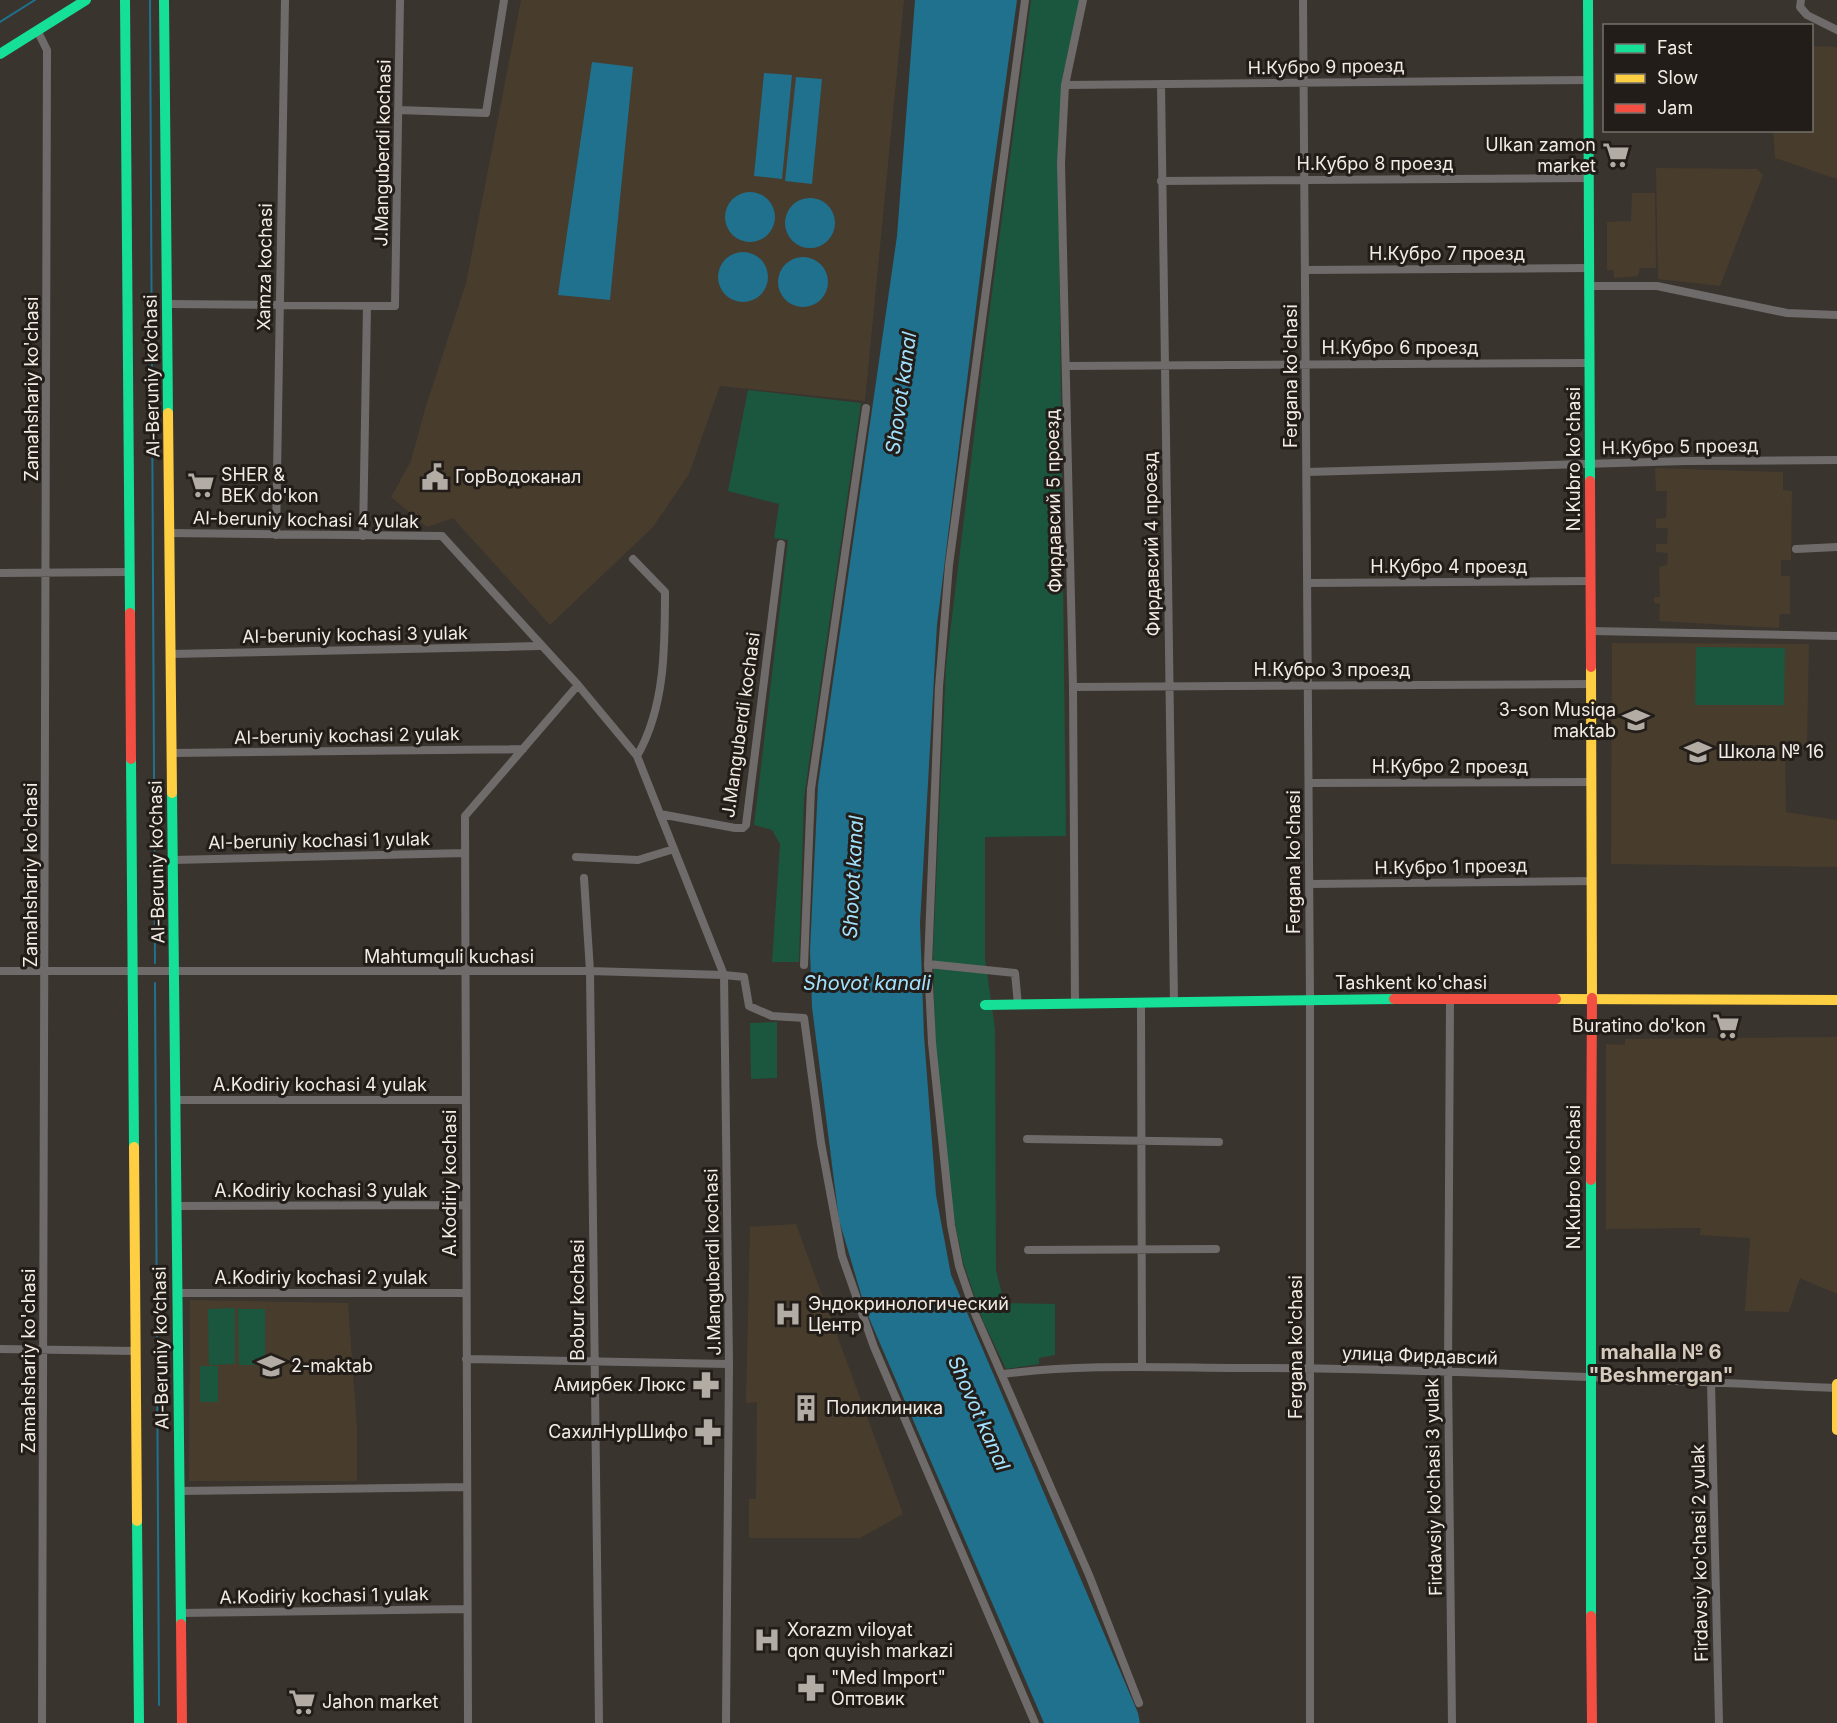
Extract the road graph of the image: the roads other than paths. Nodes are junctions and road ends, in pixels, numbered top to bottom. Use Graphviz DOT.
graph roads {
  1 [pos="86,0"];
  2 [pos="125,0"];
  3 [pos="165,0"];
  4 [pos="285,0"];
  5 [pos="400,0"];
  6 [pos="504,0"];
  7 [pos="1025,0"];
  8 [pos="1083,0"];
  9 [pos="1303,0"];
  10 [pos="1588,0"];
  11 [pos="1801,0"];
  12 [pos="37,30"];
  13 [pos="1837,30"];
  14 [pos="0,54"];
  15 [pos="1588,80"];
  16 [pos="1304,82"];
  17 [pos="1161,84"];
  18 [pos="1065,85"];
  19 [pos="398,110"];
  20 [pos="1588,178"];
  21 [pos="1304,179"];
  22 [pos="1161,181"];
  23 [pos="1589,268"];
  24 [pos="1305,270"];
  25 [pos="1589,286"];
  26 [pos="168,304"];
  27 [pos="279,304"];
  28 [pos="367,306"];
  29 [pos="1837,315"];
  30 [pos="1306,363"];
  31 [pos="1590,363"];
  32 [pos="1165,364"];
  33 [pos="1066,366"];
  34 [pos="866,408"];
  35 [pos="1837,460"];
  36 [pos="1590,464"];
  37 [pos="1307,472"];
  38 [pos="170,533"];
  39 [pos="276,535"];
  40 [pos="363,536"];
  41 [pos="442,536"];
  42 [pos="780,544"];
  43 [pos="1837,547"];
  44 [pos="1796,549"];
  45 [pos="633,559"];
  46 [pos="130,572"];
  47 [pos="0,573"];
  48 [pos="47,573"];
  49 [pos="1590,581"];
  50 [pos="1307,583"];
  51 [pos="1591,631"];
  52 [pos="1837,636"];
  53 [pos="539,646"];
  54 [pos="171,654"];
  55 [pos="1591,684"];
  56 [pos="578,685"];
  57 [pos="1169,686"];
  58 [pos="1308,686"];
  59 [pos="1073,687"];
  60 [pos="523,749"];
  61 [pos="172,753"];
  62 [pos="637,756"];
  63 [pos="1592,782"];
  64 [pos="1309,783"];
  65 [pos="660,814"];
  66 [pos="674,849"];
  67 [pos="465,853"];
  68 [pos="576,857"];
  69 [pos="173,860"];
  70 [pos="584,878"];
  71 [pos="1592,881"];
  72 [pos="1310,884"];
  73 [pos="804,964"];
  74 [pos="928,964"];
  75 [pos="0,971"];
  76 [pos="590,971"];
  77 [pos="45,972"];
  78 [pos="133,972"];
  79 [pos="174,972"];
  80 [pos="464,972"];
  81 [pos="724,975"];
  82 [pos="1450,998"];
  83 [pos="1310,1000"];
  84 [pos="1592,1000"];
  85 [pos="1837,1000"];
  86 [pos="1141,1003"];
  87 [pos="1174,1003"];
  88 [pos="1075,1004"];
  89 [pos="985,1005"];
  90 [pos="1018,1005"];
  91 [pos="176,1100"];
  92 [pos="465,1100"];
  93 [pos="1027,1139"];
  94 [pos="1143,1141"];
  95 [pos="1219,1142"];
  96 [pos="465,1205"];
  97 [pos="177,1206"];
  98 [pos="1143,1248"];
  99 [pos="1216,1249"];
  100 [pos="1028,1250"];
  101 [pos="177,1293"];
  102 [pos="465,1293"];
  103 [pos="0,1349"];
  104 [pos="44,1350"];
  105 [pos="136,1351"];
  106 [pos="466,1359"];
  107 [pos="593,1360"];
  108 [pos="729,1364"];
  109 [pos="1142,1367"];
  110 [pos="1311,1368"];
  111 [pos="1448,1371"];
  112 [pos="1003,1374"];
  113 [pos="1590,1377"];
  114 [pos="1711,1382"];
  115 [pos="1837,1387"];
  116 [pos="1837,1430"];
  117 [pos="466,1487"];
  118 [pos="180,1491"];
  119 [pos="466,1609"];
  120 [pos="181,1612"];
  121 [pos="1139,1703"];
  122 [pos="42,1723"];
  123 [pos="139,1723"];
  124 [pos="182,1723"];
  125 [pos="468,1723"];
  126 [pos="599,1723"];
  127 [pos="726,1723"];
  128 [pos="1035,1723"];
  129 [pos="1310,1723"];
  130 [pos="1452,1723"];
  131 [pos="1592,1723"];
  132 [pos="1719,1723"];
  1 -- 12 [label="main road"];
  2 -- 46 [label="main road, Al-Beruniy ko’chasi"];
  3 -- 26 [label="main road, Al-Beruniy ko’chasi"];
  4 -- 27 [label="street, Xamza kochasi"];
  5 -- 19 [label="street, J.Manguberdi kochasi"];
  6 -- 19 [label="street"];
  7 -- 74 [label="street"];
  8 -- 18 [label="street, Фирдавсий 5 проезд"];
  9 -- 16 [label="street, Fergana ko'chasi"];
  10 -- 15 [label="main road, N.Kubro ko'chasi"];
  11 -- 13 [label="street"];
  12 -- 14 [label="main road"];
  12 -- 48 [label="street, Zamahshariy ko'chasi"];
  15 -- 16 [label="street, Н.Кубро 9 проезд"];
  15 -- 20 [label="main road, N.Kubro ko'chasi"];
  16 -- 17 [label="street, Н.Кубро 9 проезд"];
  16 -- 21 [label="street, Fergana ko'chasi"];
  17 -- 18 [label="street, Н.Кубро 9 проезд"];
  17 -- 22 [label="street, Фирдавсий 4 проезд"];
  18 -- 33 [label="street, Фирдавсий 5 проезд"];
  19 -- 28 [label="street, J.Manguberdi kochasi"];
  20 -- 21 [label="street, Н.Кубро 8 проезд"];
  20 -- 23 [label="main road, N.Kubro ko'chasi"];
  21 -- 22 [label="street, Н.Кубро 8 проезд"];
  21 -- 24 [label="street, Fergana ko'chasi"];
  22 -- 32 [label="street, Фирдавсий 4 проезд"];
  23 -- 24 [label="street, Н.Кубро 7 проезд"];
  23 -- 25 [label="main road, N.Kubro ko'chasi"];
  24 -- 30 [label="street, Fergana ko'chasi"];
  25 -- 29 [label="street"];
  25 -- 31 [label="main road, N.Kubro ko'chasi"];
  26 -- 27 [label="street"];
  26 -- 38 [label="main road, Al-Beruniy ko’chasi"];
  27 -- 28 [label="street"];
  27 -- 39 [label="street, Xamza kochasi"];
  28 -- 40 [label="street"];
  30 -- 31 [label="street, Н.Кубро 6 проезд"];
  30 -- 32 [label="street, Н.Кубро 6 проезд"];
  30 -- 37 [label="street, Fergana ko'chasi"];
  31 -- 36 [label="main road, N.Kubro ko'chasi"];
  32 -- 33 [label="street, Н.Кубро 6 проезд"];
  32 -- 57 [label="street, Фирдавсий 4 проезд"];
  33 -- 59 [label="street, Фирдавсий 5 проезд"];
  34 -- 73 [label="street"];
  35 -- 36 [label="street, Н.Кубро 5 проезд"];
  36 -- 37 [label="street, Н.Кубро 5 проезд"];
  36 -- 49 [label="main road, N.Kubro ko'chasi"];
  37 -- 50 [label="street, Fergana ko'chasi"];
  38 -- 39 [label="street, Al-beruniy kochasi 4 yulak"];
  38 -- 54 [label="main road, Al-Beruniy ko’chasi"];
  39 -- 40 [label="street, Al-beruniy kochasi 4 yulak"];
  40 -- 41 [label="street, Al-beruniy kochasi 4 yulak"];
  41 -- 53 [label="street, J.Manguberdi kochasi"];
  42 -- 65 [label="street, J.Manguberdi kochasi"];
  43 -- 44 [label="street"];
  45 -- 62 [label="street"];
  46 -- 48 [label="street"];
  46 -- 78 [label="main road, Al-Beruniy ko’chasi"];
  47 -- 48 [label="street"];
  48 -- 77 [label="street, Zamahshariy ko'chasi"];
  49 -- 50 [label="street, Н.Кубро 4 проезд"];
  49 -- 51 [label="main road, N.Kubro ko'chasi"];
  50 -- 58 [label="street, Fergana ko'chasi"];
  51 -- 52 [label="street"];
  51 -- 55 [label="main road, N.Kubro ko'chasi"];
  53 -- 54 [label="street, Al-beruniy kochasi 3 yulak"];
  53 -- 56 [label="street, J.Manguberdi kochasi"];
  54 -- 61 [label="main road, Al-Beruniy ko’chasi"];
  55 -- 58 [label="street, Н.Кубро 3 проезд"];
  55 -- 63 [label="main road, N.Kubro ko'chasi"];
  56 -- 60 [label="street, A.Kodiriy kochasi"];
  56 -- 62 [label="street, J.Manguberdi kochasi"];
  57 -- 58 [label="street, Н.Кубро 3 проезд"];
  57 -- 59 [label="street, Н.Кубро 3 проезд"];
  57 -- 87 [label="street, Фирдавсий 4 проезд"];
  58 -- 64 [label="street, Fergana ko'chasi"];
  59 -- 88 [label="street, Фирдавсий 5 проезд"];
  60 -- 61 [label="street, Al-beruniy kochasi 2 yulak"];
  60 -- 67 [label="street, A.Kodiriy kochasi"];
  61 -- 69 [label="main road, Al-Beruniy ko’chasi"];
  62 -- 65 [label="street, J.Manguberdi kochasi"];
  63 -- 64 [label="street, Н.Кубро 2 проезд"];
  63 -- 71 [label="main road, N.Kubro ko'chasi"];
  64 -- 72 [label="street, Fergana ko'chasi"];
  65 -- 66 [label="street, J.Manguberdi kochasi"];
  66 -- 68 [label="street"];
  66 -- 81 [label="street, J.Manguberdi kochasi"];
  67 -- 69 [label="street, Al-beruniy kochasi 1 yulak"];
  67 -- 80 [label="street, A.Kodiriy kochasi"];
  69 -- 79 [label="main road, Al-Beruniy ko’chasi"];
  70 -- 76 [label="street, Bobur kochasi"];
  71 -- 72 [label="street, Н.Кубро 1 проезд"];
  71 -- 84 [label="main road, N.Kubro ko'chasi"];
  72 -- 83 [label="street, Fergana ko'chasi"];
  74 -- 90 [label="street"];
  74 -- 112 [label="street"];
  75 -- 77 [label="street, Mahtumquli kuchasi"];
  76 -- 80 [label="street, Mahtumquli kuchasi"];
  76 -- 81 [label="street, Mahtumquli kuchasi"];
  76 -- 107 [label="street, Bobur kochasi"];
  77 -- 78 [label="street, Mahtumquli kuchasi"];
  77 -- 104 [label="street, Zamahshariy ko'chasi"];
  78 -- 79 [label="street, Mahtumquli kuchasi"];
  78 -- 105 [label="main road, Al-Beruniy ko’chasi"];
  79 -- 80 [label="street, Mahtumquli kuchasi"];
  79 -- 91 [label="main road, Al-Beruniy ko’chasi"];
  80 -- 92 [label="street, A.Kodiriy kochasi"];
  81 -- 108 [label="street, J.Manguberdi kochasi"];
  81 -- 128 [label="street"];
  82 -- 83 [label="main road, Tashkent ko'chasi"];
  82 -- 84 [label="main road, Tashkent ko'chasi"];
  82 -- 111 [label="street, Firdavsiy ko'chasi 3 yulak"];
  83 -- 87 [label="main road, Tashkent ko'chasi"];
  83 -- 110 [label="street, Fergana ko'chasi"];
  84 -- 85 [label="main road, Tashkent ko'chasi"];
  84 -- 113 [label="main road, N.Kubro ko'chasi"];
  86 -- 87 [label="main road, Tashkent ko'chasi"];
  86 -- 88 [label="main road, Tashkent ko'chasi"];
  86 -- 94 [label="street"];
  88 -- 90 [label="main road, Tashkent ko'chasi"];
  89 -- 90 [label="main road, Tashkent ko'chasi"];
  91 -- 92 [label="street, A.Kodiriy kochasi 4 yulak"];
  91 -- 97 [label="main road, Al-Beruniy ko’chasi"];
  92 -- 96 [label="street, A.Kodiriy kochasi"];
  93 -- 94 [label="street"];
  94 -- 95 [label="street"];
  94 -- 98 [label="street"];
  96 -- 97 [label="street, A.Kodiriy kochasi 3 yulak"];
  96 -- 102 [label="street, A.Kodiriy kochasi"];
  97 -- 101 [label="main road, Al-Beruniy ko’chasi"];
  98 -- 99 [label="street"];
  98 -- 100 [label="street"];
  98 -- 109 [label="street"];
  101 -- 102 [label="street, A.Kodiriy kochasi 2 yulak"];
  101 -- 118 [label="main road, Al-Beruniy ko’chasi"];
  102 -- 106 [label="street, A.Kodiriy kochasi"];
  103 -- 104 [label="street"];
  104 -- 105 [label="street"];
  104 -- 122 [label="street, Zamahshariy ko'chasi"];
  105 -- 123 [label="main road, Al-Beruniy ko’chasi"];
  106 -- 107 [label="street"];
  106 -- 117 [label="street, A.Kodiriy kochasi"];
  107 -- 108 [label="street"];
  107 -- 126 [label="street, Bobur kochasi"];
  108 -- 127 [label="street, J.Manguberdi kochasi"];
  109 -- 110 [label="street, улица Фирдавсий"];
  109 -- 112 [label="street, улица Фирдавсий"];
  110 -- 111 [label="street, улица Фирдавсий"];
  110 -- 129 [label="street, Fergana ko'chasi"];
  111 -- 113 [label="street, улица Фирдавсий"];
  111 -- 130 [label="street, Firdavsiy ko'chasi 3 yulak"];
  112 -- 121 [label="street"];
  113 -- 114 [label="street, улица Фирдавсий"];
  113 -- 131 [label="main road, N.Kubro ko'chasi"];
  114 -- 115 [label="street, улица Фирдавсий"];
  114 -- 132 [label="street, Firdavsiy ko'chasi 2 yulak"];
  115 -- 116 [label="main road"];
  117 -- 118 [label="street"];
  117 -- 119 [label="street, A.Kodiriy kochasi"];
  118 -- 120 [label="main road, Al-Beruniy ko’chasi"];
  119 -- 120 [label="street, A.Kodiriy kochasi 1 yulak"];
  119 -- 125 [label="street, A.Kodiriy kochasi"];
  120 -- 124 [label="main road, Al-Beruniy ko’chasi"];
}
